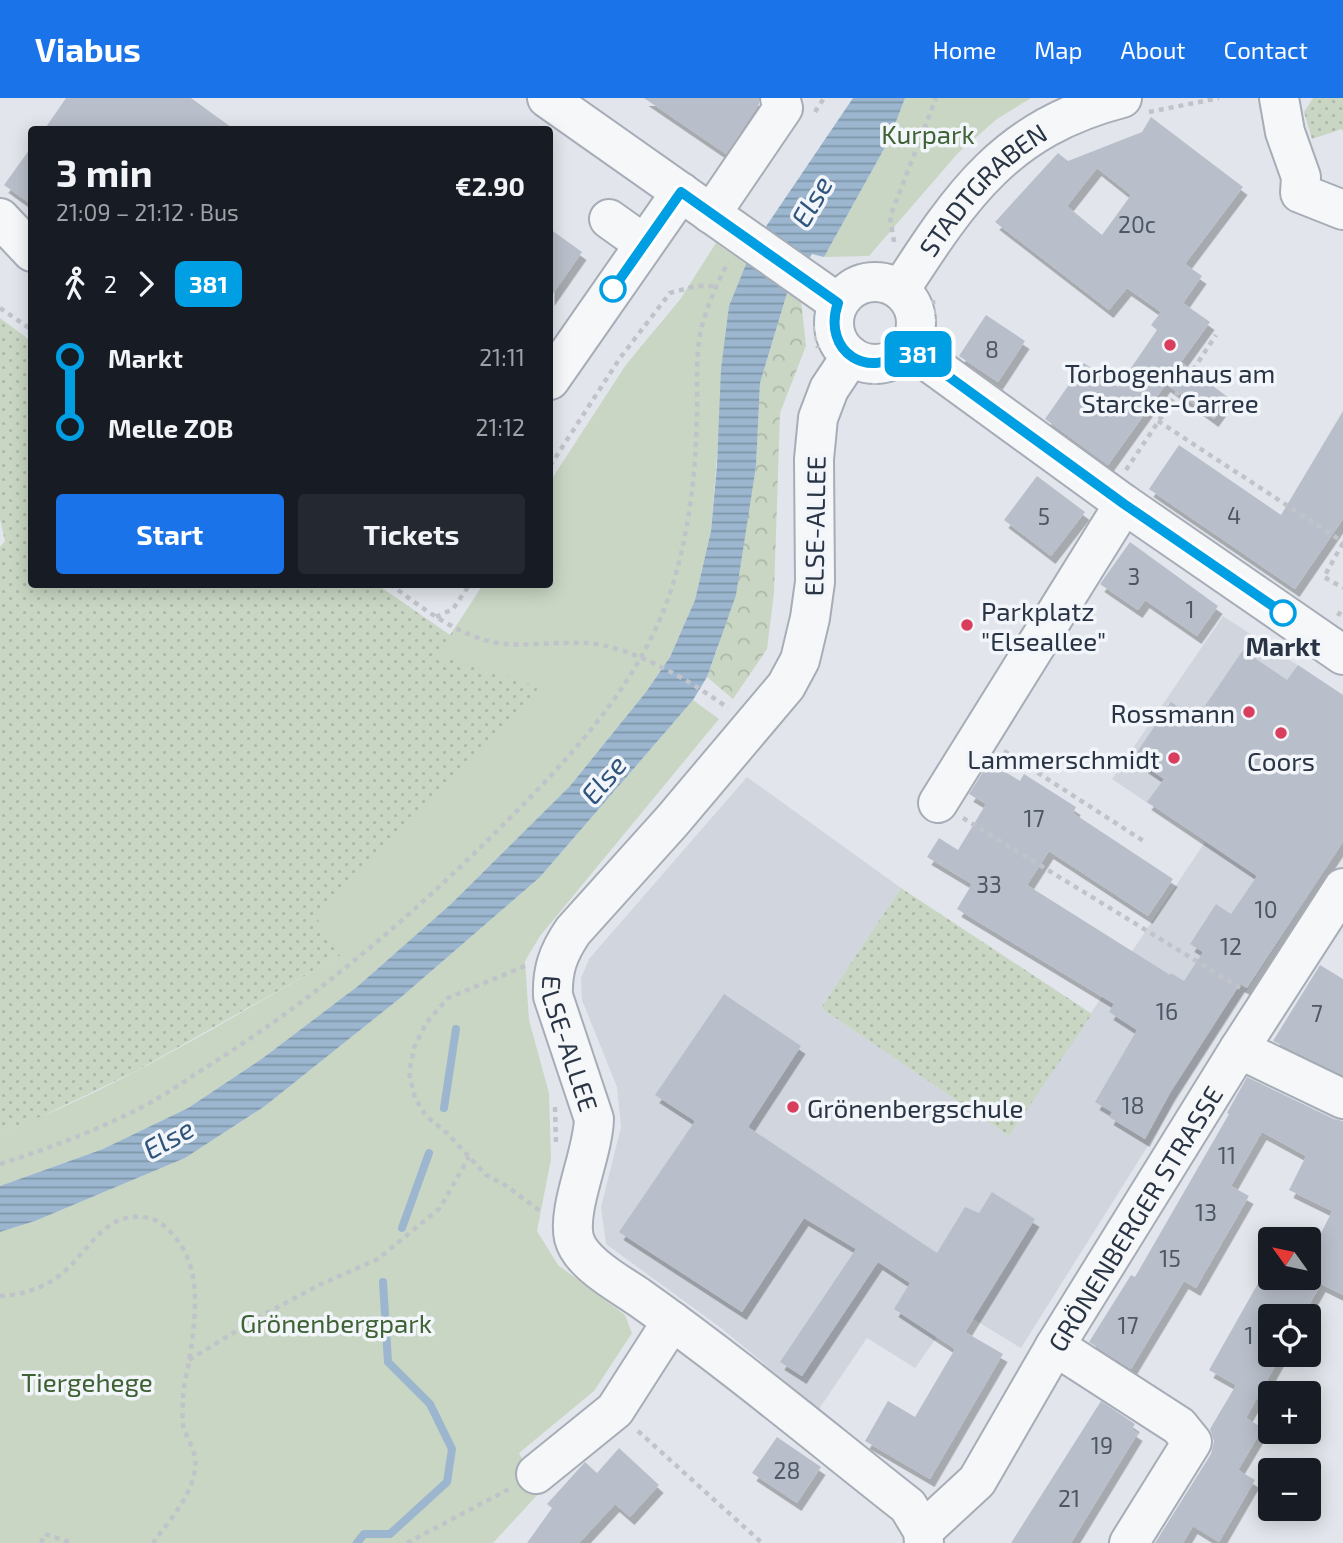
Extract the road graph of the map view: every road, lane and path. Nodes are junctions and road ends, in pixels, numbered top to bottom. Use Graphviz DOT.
graph roads {
  1 [pos="547,98"];
  2 [pos="780,98"];
  3 [pos="936,98"];
  4 [pos="1219,98"];
  5 [pos="1279,98"];
  6 [pos="1131,106"];
  7 [pos="681,192"];
  8 [pos="1343,211"];
  9 [pos="0,218"];
  10 [pos="609,219"];
  11 [pos="734,231"];
  12 [pos="644,244"];
  13 [pos="28,248"];
  14 [pos="920,280"];
  15 [pos="717,286"];
  16 [pos="824,293"];
  17 [pos="0,308"];
  18 [pos="28,327"];
  19 [pos="919,333"];
  20 [pos="1216,335"];
  21 [pos="863,370"];
  22 [pos="1192,370"];
  23 [pos="553,376"];
  24 [pos="864,391"];
  25 [pos="1178,392"];
  26 [pos="1158,421"];
  27 [pos="553,461"];
  28 [pos="1117,499"];
  29 [pos="1343,543"];
  30 [pos="395,588"];
  31 [pos="467,588"];
  32 [pos="1343,588"];
  33 [pos="435,617"];
  34 [pos="1343,654"];
  35 [pos="641,657"];
  36 [pos="716,699"];
  37 [pos="980,735"];
  38 [pos="938,803"];
  39 [pos="1145,842"];
  40 [pos="1343,888"];
  41 [pos="530,965"];
  42 [pos="1267,1004"];
  43 [pos="1239,1049"];
  44 [pos="1343,1099"];
  45 [pos="469,1157"];
  46 [pos="0,1164"];
  47 [pos="546,1216"];
  48 [pos="0,1296"];
  49 [pos="672,1321"];
  50 [pos="1055,1346"];
  51 [pos="189,1360"];
  52 [pos="615,1410"];
  53 [pos="536,1474"];
  54 [pos="923,1537"];
  55 [pos="41,1543"];
  56 [pos="72,1543"];
  57 [pos="153,1543"];
  58 [pos="407,1543"];
  59 [pos="762,1543"];
  60 [pos="1129,1543"];
  1 -- 7 [label="street"];
  2 -- 11 [label="street"];
  3 -- 14 [label="path"];
  4 -- 6 [label="path"];
  5 -- 8 [label="street"];
  6 -- 14 [label="street, STADTGRABEN"];
  7 -- 11 [label="street"];
  7 -- 12 [label="street"];
  9 -- 13 [label="street"];
  10 -- 12 [label="street"];
  11 -- 15 [label="path"];
  11 -- 16 [label="street"];
  12 -- 23 [label="street"];
  14 -- 16 [label="street"];
  14 -- 19 [label="street"];
  14 -- 19 [label="path"];
  15 -- 27 [label="path"];
  15 -- 35 [label="path"];
  16 -- 21 [label="street"];
  17 -- 18 [label="path"];
  19 -- 21 [label="street"];
  19 -- 28 [label="street"];
  20 -- 22 [label="path"];
  21 -- 24 [label="path"];
  21 -- 49 [label="street, ELSE-ALLEE"];
  25 -- 26 [label="path"];
  26 -- 28 [label="path"];
  26 -- 29 [label="path"];
  28 -- 34 [label="street"];
  28 -- 37 [label="street"];
  29 -- 32 [label="path"];
  30 -- 33 [label="path"];
  31 -- 33 [label="path"];
  33 -- 35 [label="path"];
  35 -- 36 [label="path"];
  35 -- 46 [label="path"];
  37 -- 38 [label="street"];
  37 -- 39 [label="path"];
  38 -- 42 [label="path"];
  40 -- 42 [label="street, GRÖNENBERGER STRASSE"];
  41 -- 45 [label="path"];
  42 -- 43 [label="street, GRÖNENBERGER STRASSE"];
  43 -- 44 [label="street"];
  43 -- 50 [label="street, GRÖNENBERGER STRASSE"];
  45 -- 47 [label="path"];
  45 -- 51 [label="path"];
  48 -- 51 [label="path"];
  49 -- 52 [label="street"];
  49 -- 54 [label="street, ELSE-ALLEE"];
  50 -- 54 [label="street, GRÖNENBERGER STRASSE"];
  50 -- 60 [label="street"];
  51 -- 57 [label="path"];
  52 -- 53 [label="street"];
  52 -- 59 [label="path"];
  53 -- 58 [label="path"];
  55 -- 56 [label="path"];
}
